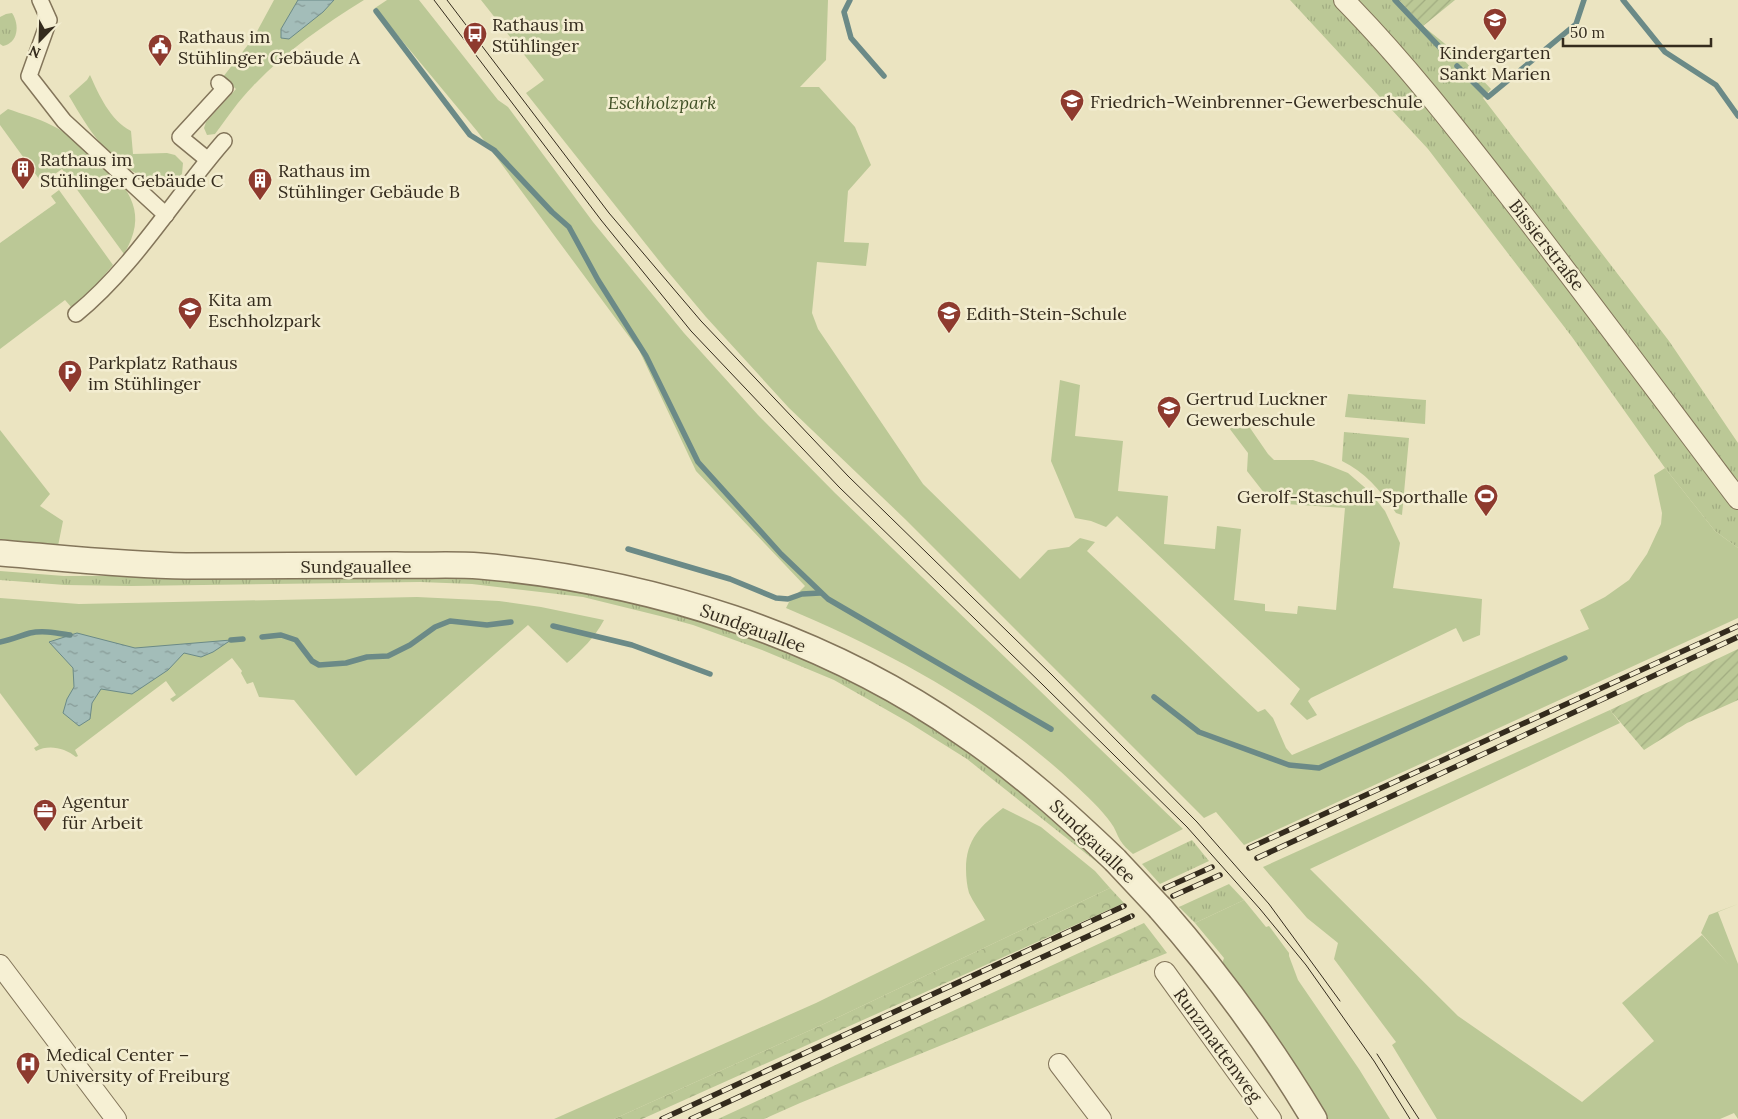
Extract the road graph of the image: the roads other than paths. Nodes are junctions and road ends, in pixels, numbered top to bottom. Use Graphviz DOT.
graph roads {
  1 [pos="40,0"];
  2 [pos="1344,0"];
  3 [pos="219,82"];
  4 [pos="224,141"];
  5 [pos="208,160"];
  6 [pos="166,215"];
  7 [pos="76,314"];
  8 [pos="1738,499"];
  9 [pos="0,553"];
  10 [pos="0,965"];
  11 [pos="1165,972"];
  12 [pos="1059,1064"];
  13 [pos="116,1119"];
  14 [pos="1101,1119"];
  15 [pos="1271,1119"];
  16 [pos="1314,1119"];
  1 -- 6 [label="street"];
  2 -- 8 [label="street, Bissierstraße"];
  3 -- 5 [label="street"];
  4 -- 5 [label="street"];
  5 -- 6 [label="street"];
  6 -- 7 [label="street"];
  9 -- 16 [label="street, Sundgauallee, bridge"];
  10 -- 13 [label="street"];
  11 -- 15 [label="street, Runzmattenweg"];
  12 -- 14 [label="street"];
}
